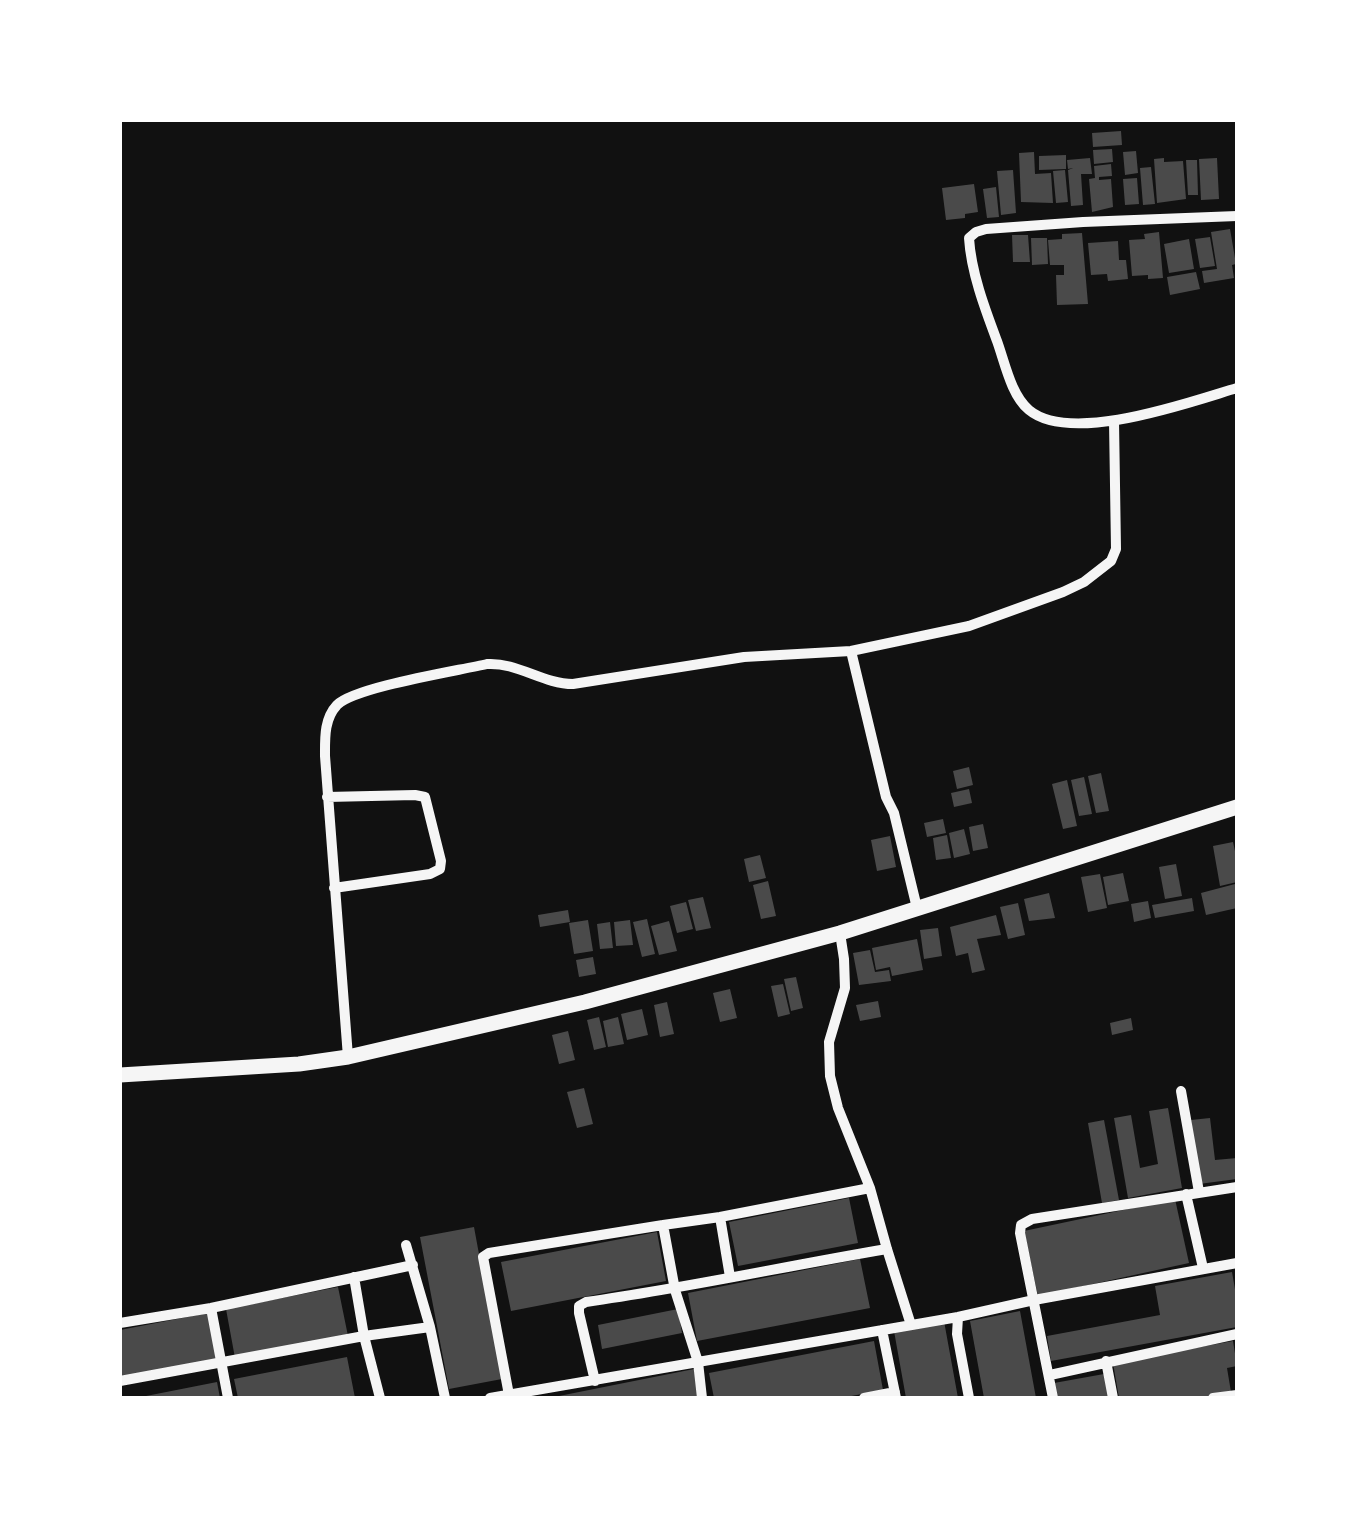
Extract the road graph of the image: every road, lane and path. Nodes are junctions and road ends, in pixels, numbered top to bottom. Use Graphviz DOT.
graph roads {
  1 [pos="1237,216"];
  2 [pos="1237,388"];
  3 [pos="1114,421"];
  4 [pos="851,651"];
  5 [pos="328,797"];
  6 [pos="1237,807"];
  7 [pos="334,888"];
  8 [pos="917,908"];
  9 [pos="840,932"];
  10 [pos="348,1056"];
  11 [pos="120,1075"];
  12 [pos="1181,1091"];
  13 [pos="870,1188"];
  14 [pos="1237,1188"];
  15 [pos="1200,1192"];
  16 [pos="1186,1194"];
  17 [pos="720,1217"];
  18 [pos="662,1225"];
  19 [pos="406,1245"];
  20 [pos="886,1249"];
  21 [pos="1237,1263"];
  22 [pos="413,1266"];
  23 [pos="1204,1268"];
  24 [pos="354,1277"];
  25 [pos="730,1277"];
  26 [pos="675,1290"];
  27 [pos="1034,1300"];
  28 [pos="211,1308"];
  29 [pos="958,1317"];
  30 [pos="120,1323"];
  31 [pos="911,1325"];
  32 [pos="430,1327"];
  33 [pos="882,1330"];
  34 [pos="1237,1334"];
  35 [pos="364,1336"];
  36 [pos="222,1361"];
  37 [pos="1106,1361"];
  38 [pos="698,1362"];
  39 [pos="1050,1375"];
  40 [pos="120,1381"];
  41 [pos="595,1381"];
  42 [pos="509,1394"];
  43 [pos="1237,1394"];
  44 [pos="895,1395"];
  45 [pos="228,1398"];
  46 [pos="380,1398"];
  47 [pos="445,1398"];
  48 [pos="490,1398"];
  49 [pos="702,1398"];
  50 [pos="864,1398"];
  51 [pos="970,1398"];
  52 [pos="1053,1398"];
  53 [pos="1113,1398"];
  54 [pos="1213,1398"];
  1 -- 3 [label="street"];
  2 -- 3 [label="street"];
  3 -- 4 [label="street"];
  4 -- 5 [label="street"];
  4 -- 8 [label="street"];
  5 -- 7 [label="street"];
  5 -- 7 [label="street"];
  6 -- 8 [label="main road"];
  7 -- 10 [label="street"];
  8 -- 9 [label="main road"];
  9 -- 10 [label="main road"];
  9 -- 13 [label="street"];
  10 -- 11 [label="main road"];
  12 -- 15 [label="street"];
  13 -- 17 [label="street"];
  13 -- 20 [label="street"];
  14 -- 15 [label="street"];
  15 -- 16 [label="street"];
  16 -- 23 [label="street"];
  16 -- 27 [label="street"];
  17 -- 18 [label="street"];
  17 -- 25 [label="street"];
  18 -- 26 [label="street"];
  18 -- 42 [label="street"];
  19 -- 22 [label="street"];
  20 -- 25 [label="street"];
  20 -- 31 [label="street"];
  21 -- 23 [label="street"];
  22 -- 24 [label="street"];
  22 -- 32 [label="street"];
  23 -- 27 [label="street"];
  24 -- 28 [label="street"];
  24 -- 35 [label="street"];
  25 -- 26 [label="street"];
  26 -- 38 [label="street"];
  26 -- 41 [label="street"];
  27 -- 29 [label="street"];
  27 -- 39 [label="street"];
  28 -- 30 [label="street"];
  28 -- 36 [label="street"];
  29 -- 31 [label="street"];
  29 -- 51 [label="street"];
  31 -- 33 [label="street"];
  32 -- 35 [label="street"];
  32 -- 47 [label="street"];
  33 -- 38 [label="street"];
  33 -- 44 [label="street"];
  34 -- 37 [label="street"];
  35 -- 36 [label="street"];
  35 -- 46 [label="street"];
  36 -- 40 [label="street"];
  36 -- 45 [label="street"];
  37 -- 39 [label="street"];
  37 -- 53 [label="street"];
  38 -- 41 [label="street"];
  38 -- 49 [label="street"];
  39 -- 52 [label="street"];
  41 -- 42 [label="street"];
  42 -- 48 [label="street"];
  43 -- 54 [label="street"];
  44 -- 50 [label="street"];
}
